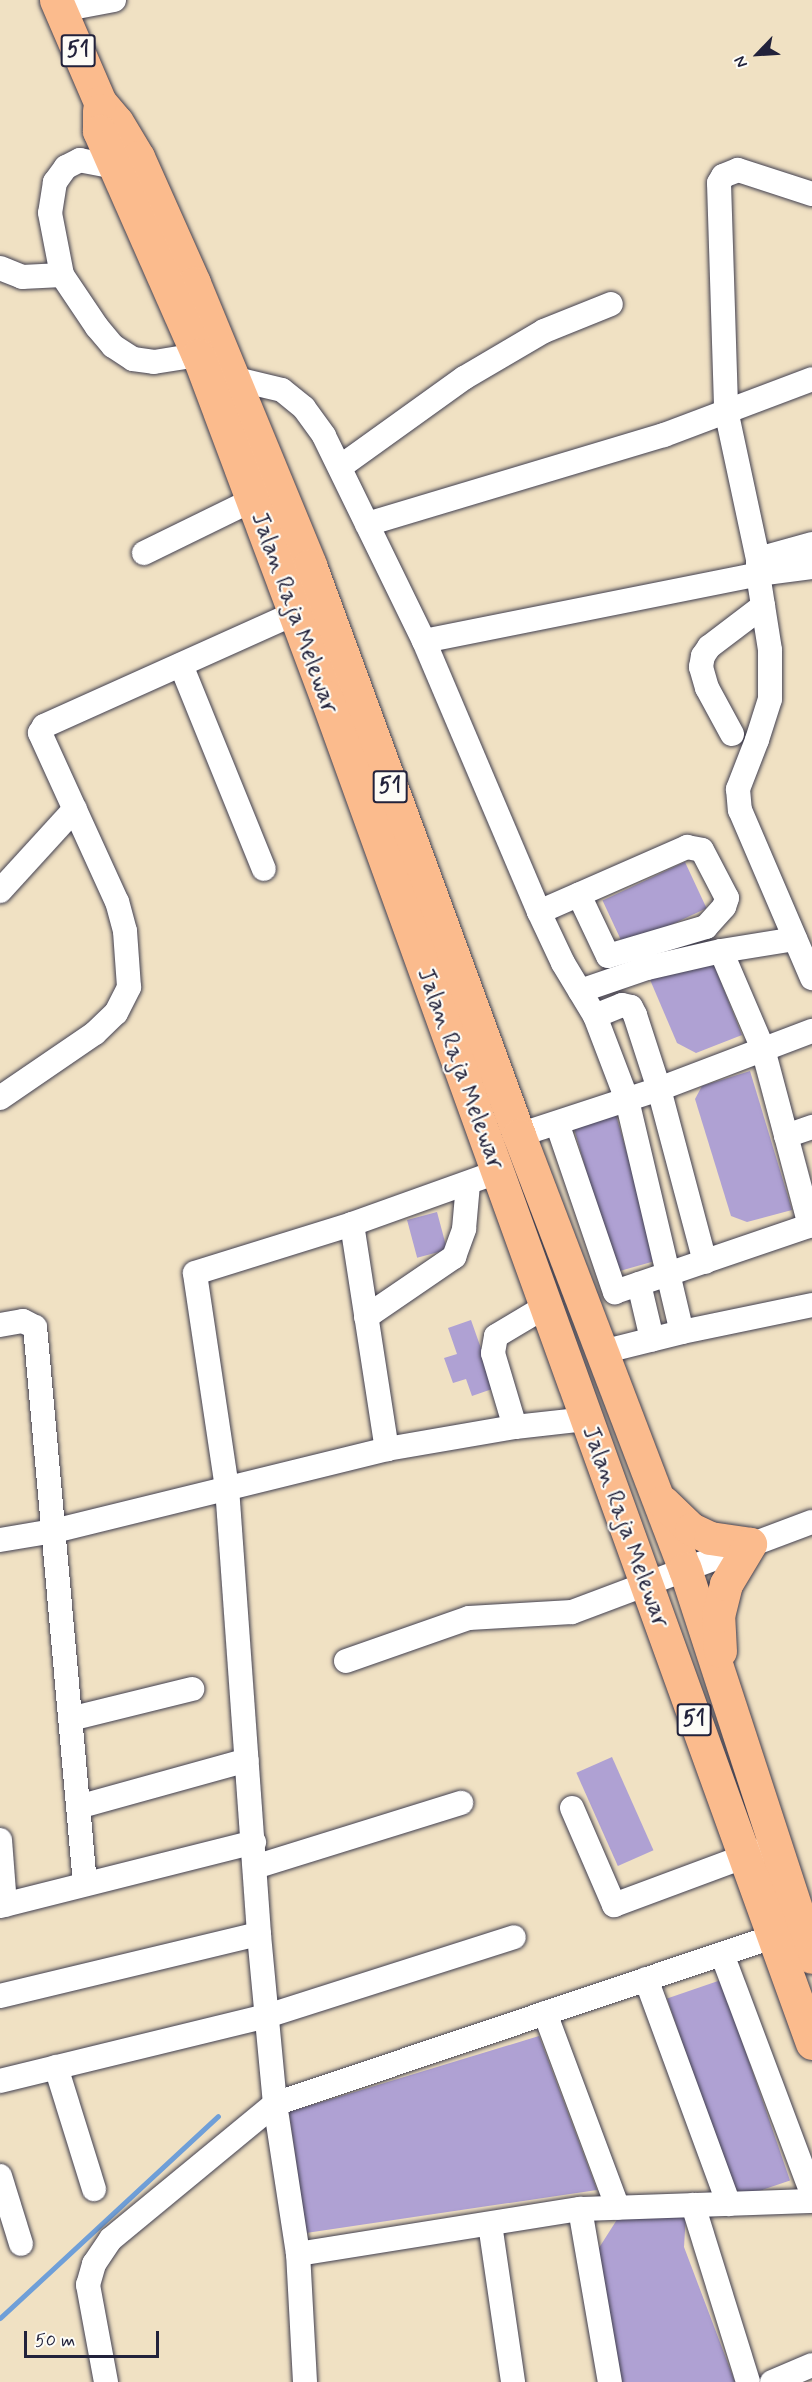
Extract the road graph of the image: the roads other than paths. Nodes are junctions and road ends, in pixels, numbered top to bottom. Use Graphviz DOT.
graph roads {
  1 [pos="114,0"];
  2 [pos="59,5"];
  3 [pos="126,162"];
  4 [pos="812,194"];
  5 [pos="0,268"];
  6 [pos="62,275"];
  7 [pos="611,304"];
  8 [pos="198,355"];
  9 [pos="812,379"];
  10 [pos="223,384"];
  11 [pos="726,410"];
  12 [pos="340,467"];
  13 [pos="252,500"];
  14 [pos="367,524"];
  15 [pos="812,544"];
  16 [pos="144,553"];
  17 [pos="310,565"];
  18 [pos="758,567"];
  19 [pos="812,567"];
  20 [pos="763,606"];
  21 [pos="295,613"];
  22 [pos="424,641"];
  23 [pos="340,646"];
  24 [pos="181,665"];
  25 [pos="341,691"];
  26 [pos="732,734"];
  27 [pos="75,809"];
  28 [pos="264,870"];
  29 [pos="0,891"];
  30 [pos="579,895"];
  31 [pos="539,912"];
  32 [pos="795,939"];
  33 [pos="721,951"];
  34 [pos="812,978"];
  35 [pos="580,991"];
  36 [pos="595,1016"];
  37 [pos="812,1031"];
  38 [pos="763,1049"];
  39 [pos="659,1089"];
  40 [pos="0,1098"];
  41 [pos="627,1100"];
  42 [pos="557,1123"];
  43 [pos="812,1127"];
  44 [pos="519,1135"];
  45 [pos="786,1136"];
  46 [pos="483,1178"];
  47 [pos="351,1224"];
  48 [pos="811,1226"];
  49 [pos="705,1262"];
  50 [pos="669,1274"];
  51 [pos="639,1284"];
  52 [pos="548,1305"];
  53 [pos="812,1305"];
  54 [pos="366,1317"];
  55 [pos="0,1325"];
  56 [pos="682,1332"];
  57 [pos="652,1339"];
  58 [pos="602,1352"];
  59 [pos="586,1419"];
  60 [pos="515,1427"];
  61 [pos="387,1449"];
  62 [pos="653,1485"];
  63 [pos="227,1488"];
  64 [pos="812,1522"];
  65 [pos="54,1531"];
  66 [pos="0,1540"];
  67 [pos="750,1545"];
  68 [pos="685,1569"];
  69 [pos="645,1583"];
  70 [pos="346,1661"];
  71 [pos="723,1688"];
  72 [pos="192,1689"];
  73 [pos="70,1719"];
  74 [pos="248,1760"];
  75 [pos="461,1803"];
  76 [pos="78,1807"];
  77 [pos="572,1808"];
  78 [pos="0,1840"];
  79 [pos="254,1842"];
  80 [pos="775,1845"];
  81 [pos="744,1856"];
  82 [pos="255,1867"];
  83 [pos="85,1884"];
  84 [pos="3,1905"];
  85 [pos="259,1934"];
  86 [pos="514,1937"];
  87 [pos="796,1940"];
  88 [pos="722,1954"];
  89 [pos="646,1979"];
  90 [pos="0,1996"];
  91 [pos="545,2013"];
  92 [pos="267,2016"];
  93 [pos="812,2043"];
  94 [pos="57,2067"];
  95 [pos="0,2081"];
  96 [pos="274,2104"];
  97 [pos="0,2176"];
  98 [pos="94,2189"];
  99 [pos="812,2194"];
  100 [pos="812,2201"];
  101 [pos="729,2204"];
  102 [pos="693,2205"];
  103 [pos="618,2208"];
  104 [pos="580,2209"];
  105 [pos="490,2224"];
  106 [pos="21,2244"];
  107 [pos="298,2254"];
  108 [pos="812,2365"];
  109 [pos="106,2382"];
  110 [pos="305,2382"];
  111 [pos="513,2382"];
  112 [pos="610,2382"];
  113 [pos="748,2382"];
  114 [pos="772,2382"];
  1 -- 2 [label="street"];
  2 -- 3 [label="highway, Jalan Raja Melewar / 51"];
  3 -- 6 [label="street"];
  3 -- 8 [label="highway, Jalan Raja Melewar / 51"];
  3 -- 10 [label="highway, Jalan Raja Melewar / 51"];
  4 -- 11 [label="street"];
  5 -- 6 [label="street"];
  6 -- 8 [label="street"];
  7 -- 12 [label="street"];
  8 -- 10 [label="highway, Jalan Raja Melewar / 51"];
  9 -- 11 [label="street"];
  10 -- 12 [label="street"];
  10 -- 13 [label="highway, Jalan Raja Melewar / 51"];
  10 -- 17 [label="highway, Jalan Raja Melewar / 51"];
  11 -- 14 [label="street"];
  11 -- 18 [label="street"];
  12 -- 14 [label="street"];
  13 -- 16 [label="street"];
  13 -- 21 [label="highway, Jalan Raja Melewar / 51"];
  14 -- 22 [label="street"];
  15 -- 18 [label="street"];
  17 -- 21 [label="street"];
  17 -- 23 [label="highway, Jalan Raja Melewar / 51"];
  18 -- 19 [label="street"];
  18 -- 20 [label="street"];
  18 -- 22 [label="street"];
  20 -- 26 [label="street"];
  20 -- 32 [label="street"];
  21 -- 23 [label="street"];
  21 -- 24 [label="street"];
  21 -- 25 [label="highway, Jalan Raja Melewar / 51"];
  22 -- 31 [label="street"];
  23 -- 25 [label="highway, Jalan Raja Melewar / 51"];
  24 -- 27 [label="street"];
  24 -- 28 [label="street"];
  25 -- 44 [label="highway, Jalan Raja Melewar / 51"];
  25 -- 46 [label="highway, Jalan Raja Melewar / 51"];
  27 -- 29 [label="street"];
  27 -- 40 [label="street"];
  30 -- 30 [label="street"];
  30 -- 31 [label="street"];
  31 -- 35 [label="street"];
  32 -- 33 [label="street"];
  32 -- 34 [label="street"];
  33 -- 35 [label="street"];
  33 -- 38 [label="street"];
  35 -- 36 [label="street"];
  36 -- 39 [label="street"];
  36 -- 41 [label="street"];
  37 -- 38 [label="street"];
  38 -- 39 [label="street"];
  38 -- 45 [label="street"];
  39 -- 41 [label="street"];
  39 -- 49 [label="street"];
  41 -- 42 [label="street"];
  41 -- 50 [label="street"];
  42 -- 44 [label="street"];
  42 -- 51 [label="street"];
  43 -- 45 [label="street"];
  44 -- 58 [label="highway, Jalan Raja Melewar / 51"];
  45 -- 48 [label="street"];
  46 -- 47 [label="street"];
  46 -- 52 [label="highway, Jalan Raja Melewar / 51"];
  46 -- 54 [label="street"];
  47 -- 54 [label="street"];
  47 -- 63 [label="street"];
  48 -- 49 [label="street"];
  49 -- 50 [label="street"];
  50 -- 51 [label="street"];
  50 -- 56 [label="street"];
  51 -- 57 [label="street"];
  52 -- 59 [label="highway, Jalan Raja Melewar / 51"];
  52 -- 60 [label="street"];
  53 -- 56 [label="street"];
  54 -- 61 [label="street"];
  55 -- 65 [label="street"];
  56 -- 57 [label="street"];
  57 -- 58 [label="street"];
  58 -- 62 [label="highway, Jalan Raja Melewar / 51"];
  59 -- 60 [label="street"];
  59 -- 69 [label="highway, Jalan Raja Melewar / 51"];
  60 -- 61 [label="street"];
  61 -- 63 [label="street"];
  62 -- 67 [label="highway"];
  62 -- 68 [label="highway, Jalan Raja Melewar / 51"];
  63 -- 65 [label="street"];
  63 -- 74 [label="street"];
  64 -- 67 [label="street"];
  65 -- 66 [label="street"];
  65 -- 73 [label="street"];
  67 -- 68 [label="street"];
  67 -- 71 [label="highway"];
  68 -- 69 [label="street"];
  68 -- 71 [label="highway, Jalan Raja Melewar / 51"];
  69 -- 70 [label="street"];
  69 -- 81 [label="highway, Jalan Raja Melewar / 51"];
  71 -- 80 [label="highway, Jalan Raja Melewar / 51"];
  72 -- 73 [label="street"];
  73 -- 76 [label="street"];
  74 -- 76 [label="street"];
  74 -- 79 [label="street"];
  75 -- 82 [label="street"];
  76 -- 83 [label="street"];
  77 -- 81 [label="street"];
  78 -- 84 [label="street"];
  79 -- 82 [label="street"];
  79 -- 83 [label="street"];
  80 -- 81 [label="street"];
  80 -- 87 [label="highway, Jalan Raja Melewar / 51"];
  81 -- 87 [label="highway, Jalan Raja Melewar / 51"];
  82 -- 85 [label="street"];
  83 -- 84 [label="street"];
  85 -- 90 [label="street"];
  85 -- 92 [label="street"];
  86 -- 92 [label="street"];
  87 -- 88 [label="street"];
  87 -- 93 [label="highway, Jalan Raja Melewar / 51"];
  88 -- 89 [label="street"];
  88 -- 99 [label="street"];
  89 -- 91 [label="street"];
  89 -- 101 [label="street"];
  91 -- 96 [label="street"];
  91 -- 103 [label="street"];
  92 -- 94 [label="street"];
  92 -- 96 [label="street"];
  94 -- 95 [label="street"];
  94 -- 98 [label="street"];
  96 -- 107 [label="street"];
  96 -- 109 [label="street"];
  97 -- 106 [label="street"];
  100 -- 101 [label="street"];
  101 -- 102 [label="street"];
  102 -- 103 [label="street"];
  102 -- 113 [label="street"];
  103 -- 104 [label="street"];
  104 -- 105 [label="street"];
  104 -- 112 [label="street"];
  105 -- 107 [label="street"];
  105 -- 111 [label="street"];
  107 -- 110 [label="street"];
  108 -- 114 [label="street"];
}
